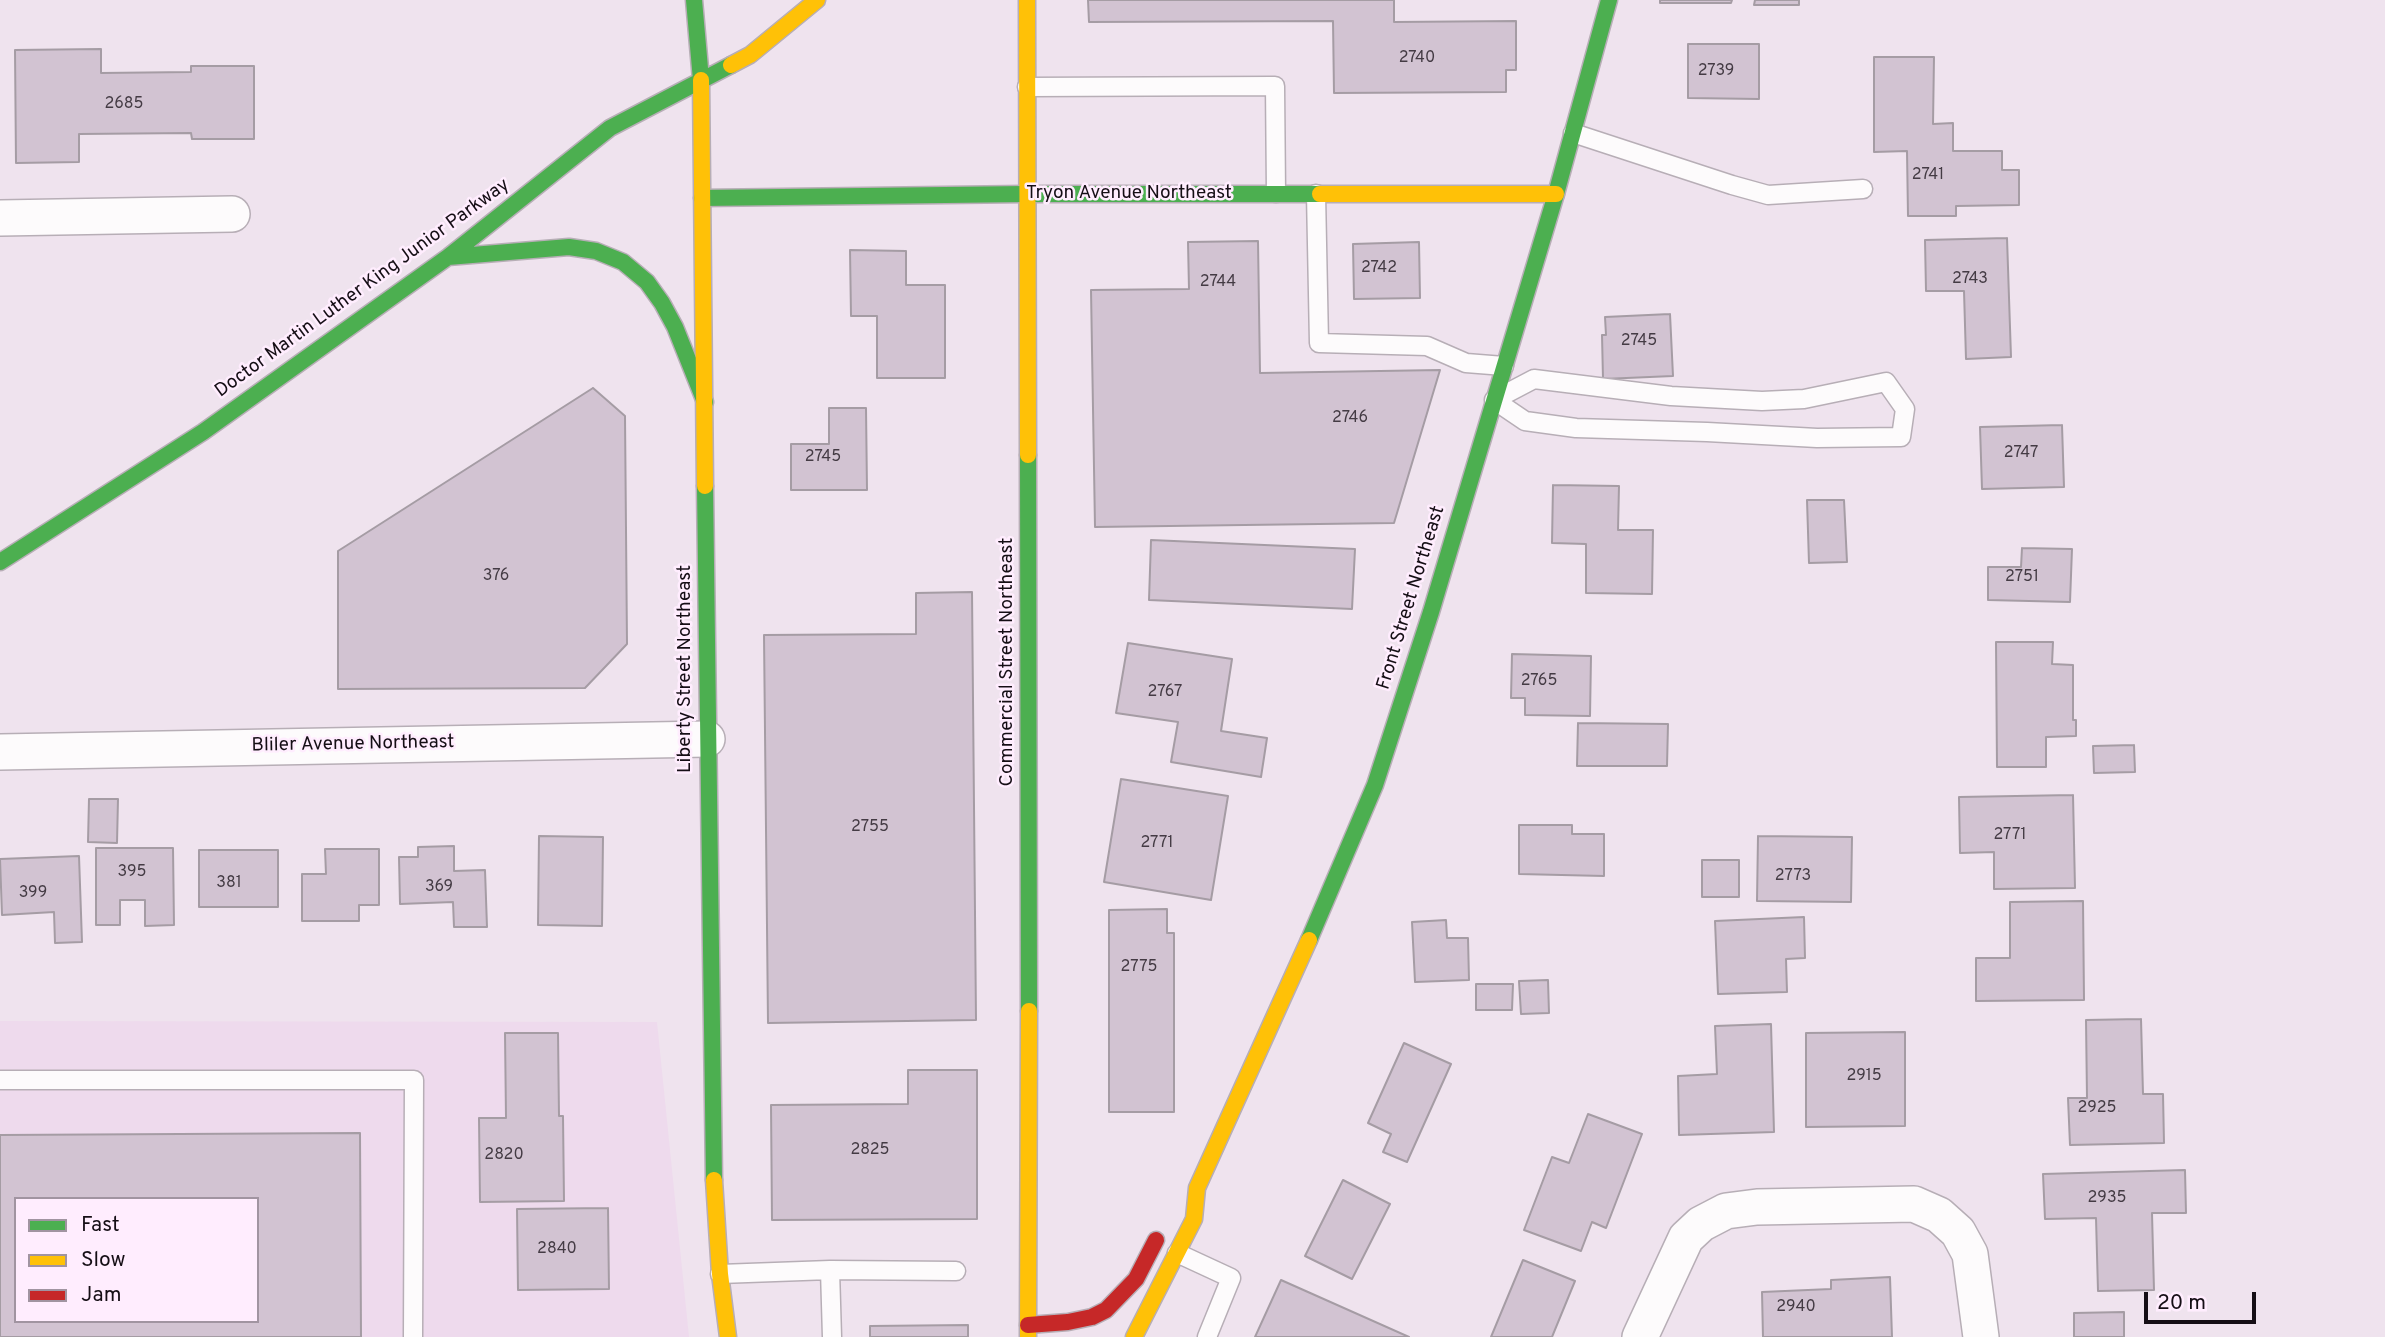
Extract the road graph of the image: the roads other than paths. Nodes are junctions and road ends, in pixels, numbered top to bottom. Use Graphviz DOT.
graph roads {
  1 [pos="694,0"];
  2 [pos="817,0"];
  3 [pos="1027,0"];
  4 [pos="1609,0"];
  5 [pos="701,80"];
  6 [pos="1027,87"];
  7 [pos="1573,133"];
  8 [pos="1863,189"];
  9 [pos="1276,193"];
  10 [pos="1026,194"];
  11 [pos="1316,194"];
  12 [pos="1556,194"];
  13 [pos="702,198"];
  14 [pos="232,214"];
  15 [pos="0,218"];
  16 [pos="448,257"];
  17 [pos="1504,366"];
  18 [pos="1494,400"];
  19 [pos="705,402"];
  20 [pos="0,562"];
  21 [pos="706,739"];
  22 [pos="0,752"];
  23 [pos="0,1080"];
  24 [pos="1197,1188"];
  25 [pos="1181,1200"];
  26 [pos="1161,1231"];
  27 [pos="1177,1253"];
  28 [pos="830,1270"];
  29 [pos="956,1271"];
  30 [pos="720,1274"];
  31 [pos="1028,1331"];
  32 [pos="413,1337"];
  33 [pos="728,1337"];
  34 [pos="832,1337"];
  35 [pos="1134,1337"];
  36 [pos="1207,1337"];
  37 [pos="1640,1337"];
  38 [pos="1981,1337"];
  1 -- 5 [label="main road, Liberty Street Northeast"];
  2 -- 5 [label="main road, Doctor Martin Luther King Junior Parkway"];
  3 -- 6 [label="main road, Commercial Street Northeast"];
  4 -- 7 [label="main road, Front Street Northeast"];
  5 -- 13 [label="main road, Liberty Street Northeast"];
  5 -- 16 [label="main road, Doctor Martin Luther King Junior Parkway"];
  6 -- 9 [label="lane"];
  6 -- 10 [label="main road, Commercial Street Northeast"];
  7 -- 8 [label="lane"];
  7 -- 12 [label="main road, Front Street Northeast"];
  9 -- 10 [label="main road, Tryon Avenue Northeast"];
  9 -- 11 [label="main road, Tryon Avenue Northeast"];
  10 -- 13 [label="main road, Tryon Avenue Northeast"];
  10 -- 31 [label="main road, Commercial Street Northeast"];
  11 -- 12 [label="main road, Tryon Avenue Northeast"];
  11 -- 17 [label="lane"];
  12 -- 17 [label="main road, Front Street Northeast"];
  13 -- 19 [label="main road, Liberty Street Northeast"];
  14 -- 15 [label="street"];
  16 -- 19 [label="main road"];
  16 -- 20 [label="main road, Doctor Martin Luther King Junior Parkway"];
  17 -- 18 [label="main road, Front Street Northeast"];
  18 -- 18 [label="lane"];
  18 -- 24 [label="main road, Front Street Northeast"];
  19 -- 21 [label="main road, Liberty Street Northeast"];
  21 -- 22 [label="street, Bliler Avenue Northeast"];
  21 -- 30 [label="main road, Liberty Street Northeast"];
  23 -- 32 [label="lane"];
  24 -- 25 [label="main road, Front Street Northeast"];
  24 -- 27 [label="main road, Front Street Northeast"];
  26 -- 31 [label="main road"];
  27 -- 35 [label="main road, Front Street Northeast"];
  27 -- 36 [label="lane"];
  28 -- 29 [label="lane"];
  28 -- 30 [label="lane"];
  28 -- 34 [label="lane"];
  30 -- 33 [label="main road, Liberty Street Northeast"];
  37 -- 38 [label="street"];
}
